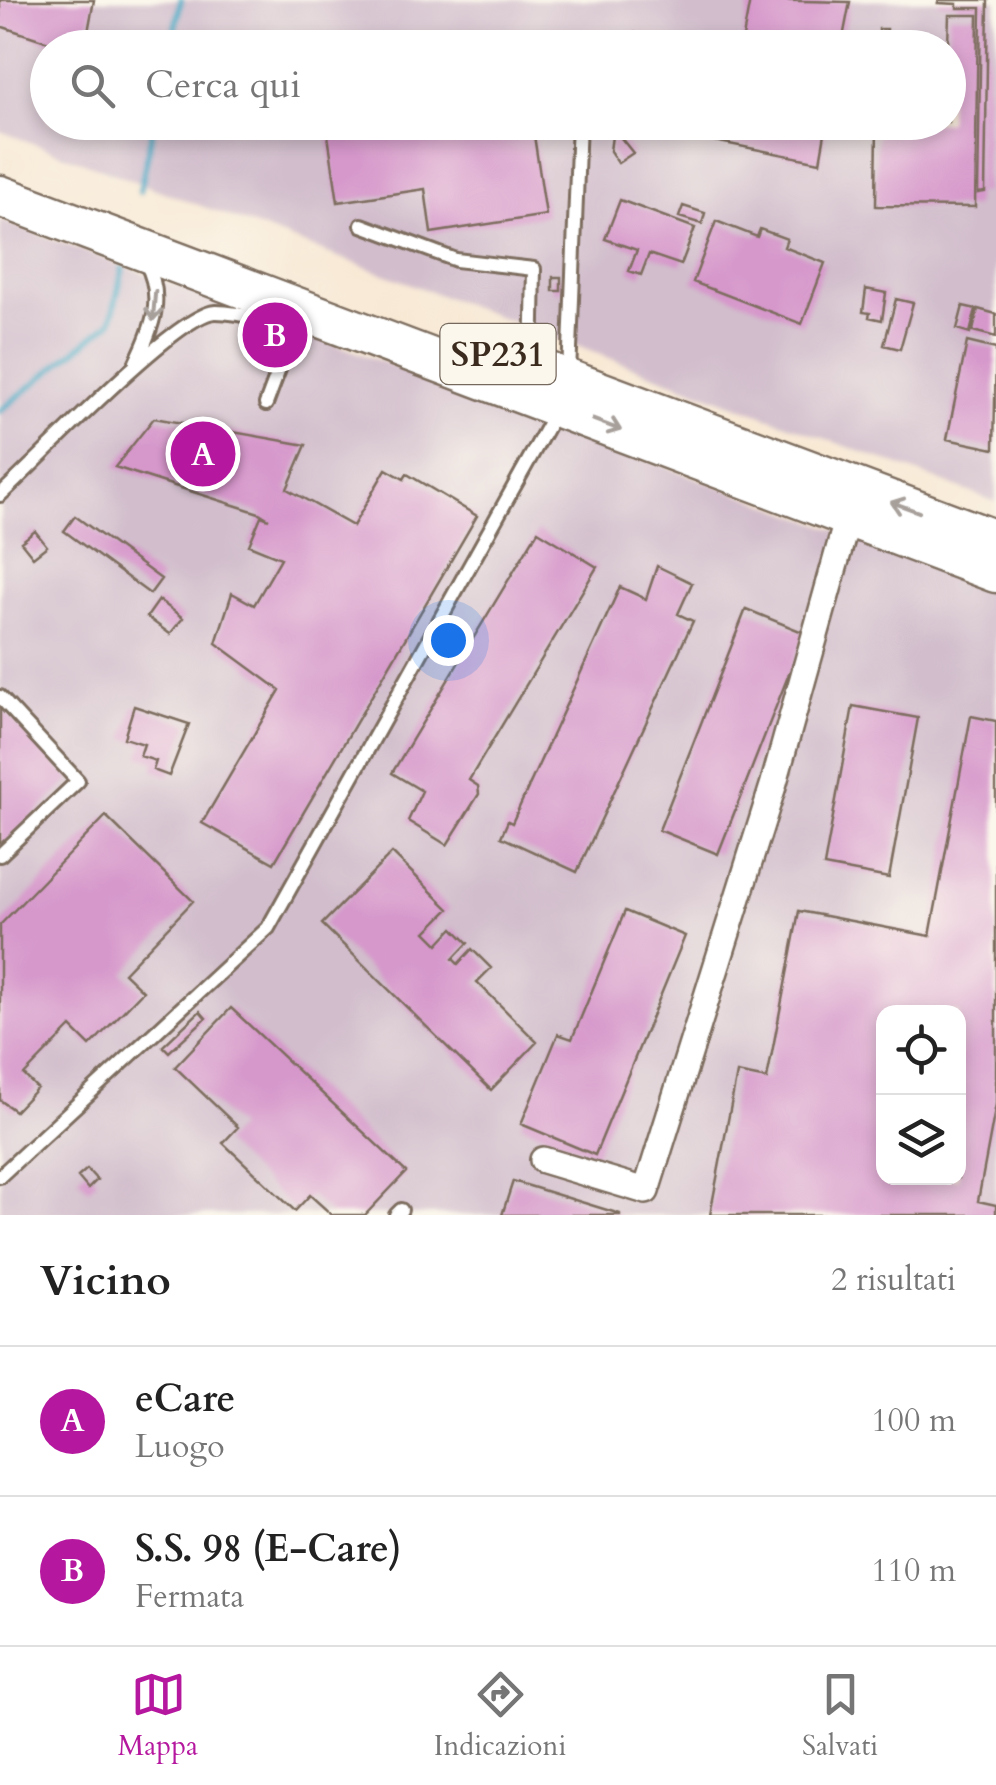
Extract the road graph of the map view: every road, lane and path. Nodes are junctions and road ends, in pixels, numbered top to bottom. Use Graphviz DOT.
graph roads {
  1 [pos="577,140"];
  2 [pos="0,168"];
  3 [pos="0,196"];
  4 [pos="362,225"];
  5 [pos="138,248"];
  6 [pos="292,321"];
  7 [pos="136,364"];
  8 [pos="532,367"];
  9 [pos="564,394"];
  10 [pos="266,404"];
  11 [pos="0,495"];
  12 [pos="848,517"];
  13 [pos="996,542"];
  14 [pos="996,572"];
  15 [pos="0,697"];
  16 [pos="0,855"];
  17 [pos="543,1160"];
  18 [pos="0,1176"];
  1 -- 9 [label="lane"];
  2 -- 8 [label="main road, SP231"];
  3 -- 5 [label="main road, SP231"];
  4 -- 8 [label="lane"];
  5 -- 6 [label="main road, SP231"];
  5 -- 7 [label="lane, one-way"];
  6 -- 7 [label="lane"];
  6 -- 9 [label="main road, SP231"];
  6 -- 10 [label="lane"];
  7 -- 11 [label="lane"];
  8 -- 9 [label="main road, SP231"];
  9 -- 12 [label="main road, SP231, one-way"];
  13 -- 9 [label="main road, SP231, one-way"];
  9 -- 18 [label="lane"];
  12 -- 14 [label="main road, SP231"];
  12 -- 17 [label="street"];
  15 -- 16 [label="lane"];
}
